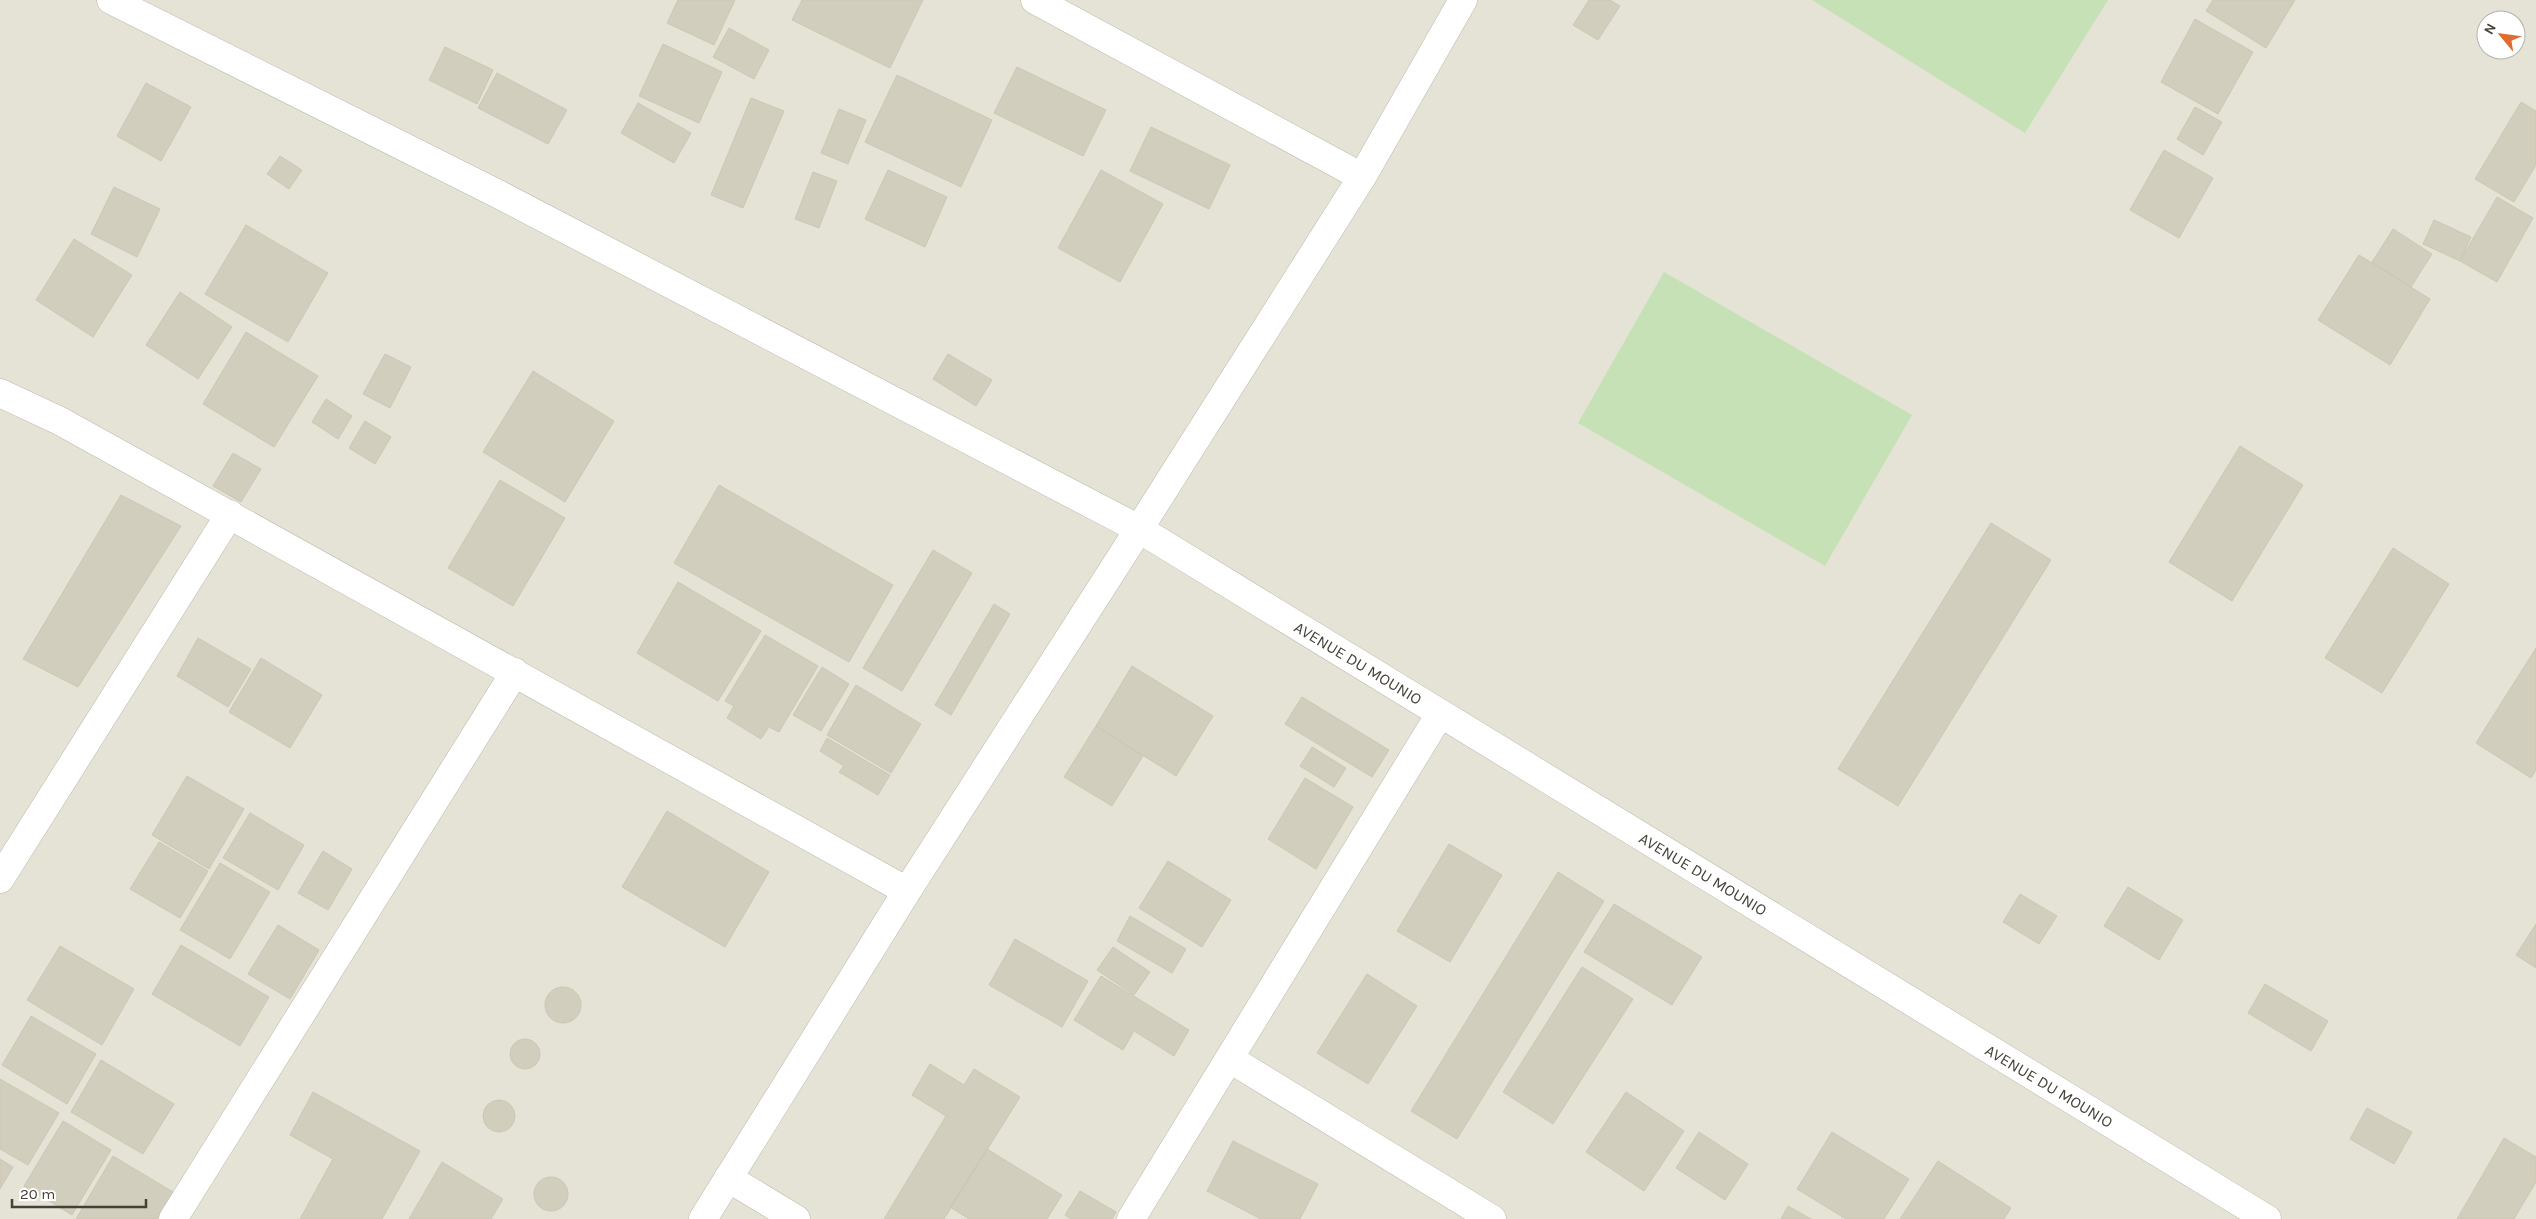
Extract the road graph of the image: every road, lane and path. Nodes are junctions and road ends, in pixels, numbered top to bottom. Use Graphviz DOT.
graph roads {
  1 [pos="111,0"];
  2 [pos="1035,0"];
  3 [pos="1464,0"];
  4 [pos="1362,177"];
  5 [pos="0,393"];
  6 [pos="230,514"];
  7 [pos="1140,529"];
  8 [pos="515,672"];
  9 [pos="1440,714"];
  10 [pos="0,879"];
  11 [pos="907,891"];
  12 [pos="1230,1059"];
  13 [pos="728,1178"];
  14 [pos="173,1219"];
  15 [pos="703,1219"];
  16 [pos="796,1219"];
  17 [pos="1132,1219"];
  18 [pos="1492,1219"];
  19 [pos="2267,1219"];
  1 -- 7 [label="street, AVENUE DU MOUNIO"];
  2 -- 4 [label="street"];
  3 -- 4 [label="street"];
  4 -- 7 [label="street"];
  5 -- 6 [label="street"];
  6 -- 8 [label="street"];
  6 -- 10 [label="street"];
  7 -- 9 [label="street, AVENUE DU MOUNIO"];
  7 -- 11 [label="street"];
  8 -- 11 [label="street"];
  8 -- 14 [label="street"];
  9 -- 12 [label="street"];
  9 -- 19 [label="street, AVENUE DU MOUNIO"];
  11 -- 13 [label="street"];
  12 -- 17 [label="street"];
  12 -- 18 [label="street"];
  13 -- 15 [label="street"];
  13 -- 16 [label="street"];
}
